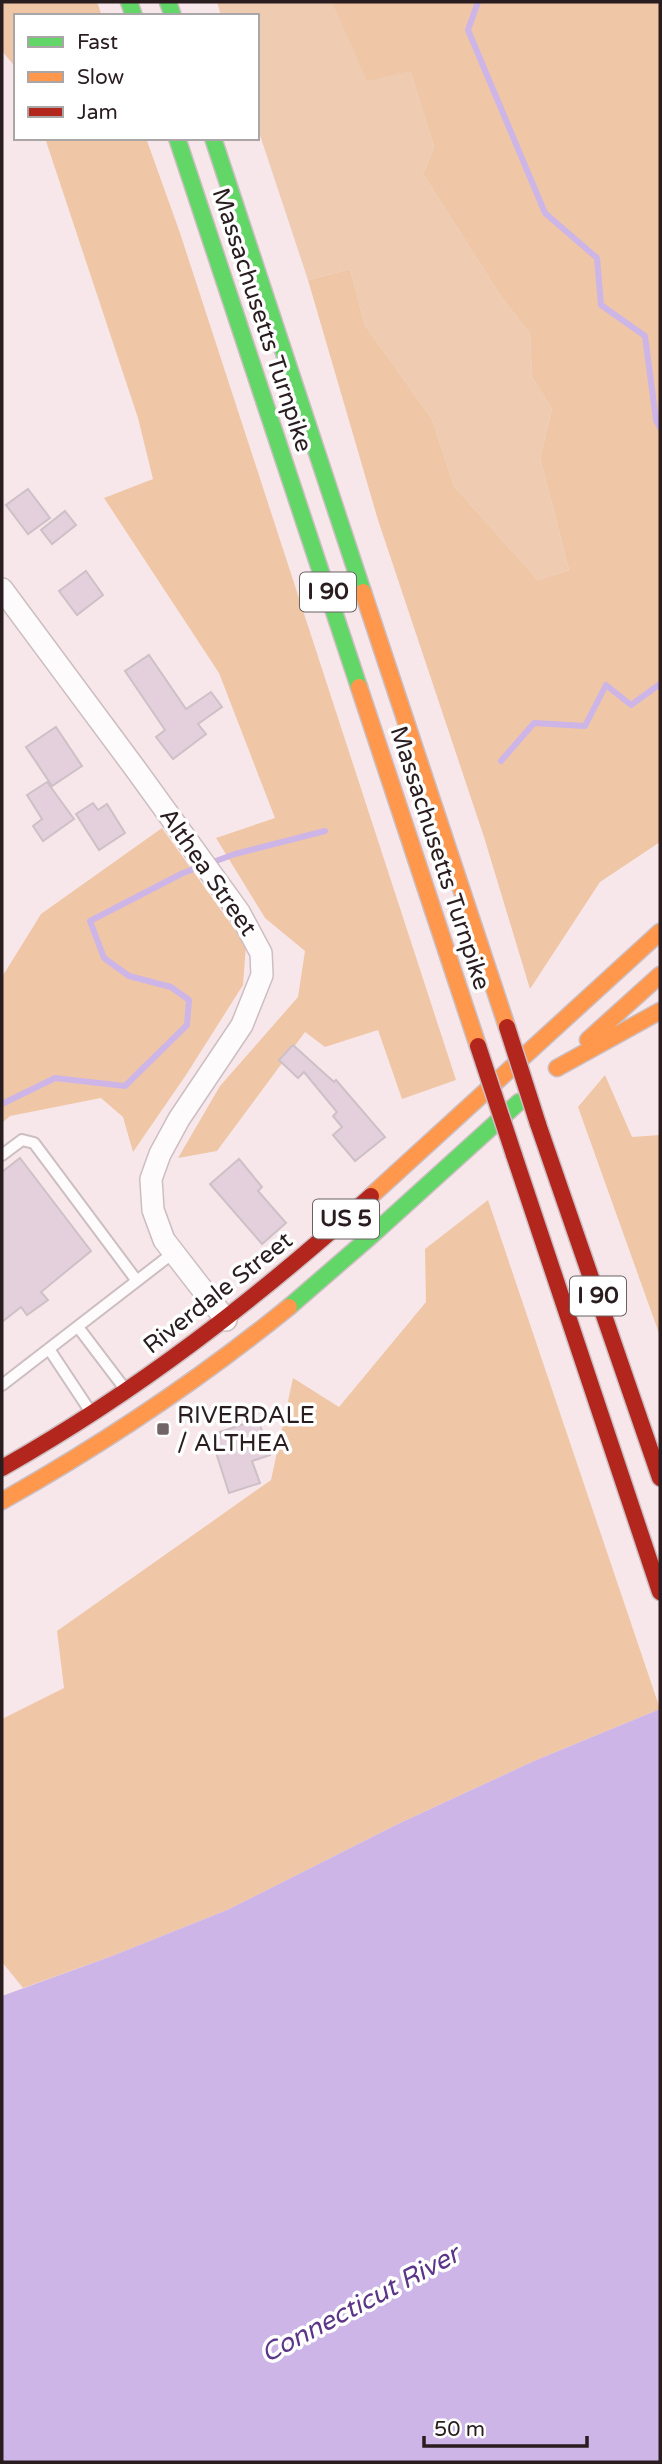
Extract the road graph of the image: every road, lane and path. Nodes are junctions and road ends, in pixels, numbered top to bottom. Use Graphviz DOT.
graph roads {
  1 [pos="178,140"];
  2 [pos="214,140"];
  3 [pos="2,589"];
  4 [pos="660,932"];
  5 [pos="660,975"];
  6 [pos="660,1012"];
  7 [pos="556,1068"];
  8 [pos="2,1155"];
  9 [pos="173,1253"];
  10 [pos="138,1281"];
  11 [pos="78,1327"];
  12 [pos="235,1331"];
  13 [pos="49,1349"];
  14 [pos="2,1385"];
  15 [pos="127,1391"];
  16 [pos="92,1414"];
  17 [pos="2,1468"];
  18 [pos="659,1473"];
  19 [pos="2,1501"];
  20 [pos="660,1592"];
  1 -- 20 [label="main road, Massachusetts Turnpike / I 90, bridge"];
  2 -- 18 [label="main road, Massachusetts Turnpike / I 90, bridge"];
  3 -- 9 [label="street, Althea Street"];
  4 -- 12 [label="main road, Riverdale Street / US 5"];
  5 -- 7 [label="main road, Riverdale Street / US 5"];
  6 -- 7 [label="main road"];
  7 -- 12 [label="main road, Riverdale Street / US 5"];
  8 -- 10 [label="lane"];
  9 -- 10 [label="lane"];
  9 -- 12 [label="street, Althea Street"];
  10 -- 11 [label="lane"];
  11 -- 13 [label="lane"];
  11 -- 15 [label="lane"];
  12 -- 15 [label="main road, Riverdale Street / US 5"];
  12 -- 19 [label="main road, Riverdale Street / US 5"];
  13 -- 14 [label="lane"];
  13 -- 16 [label="lane"];
  15 -- 16 [label="main road, Riverdale Street / US 5"];
  16 -- 17 [label="main road, Riverdale Street / US 5"];
}
